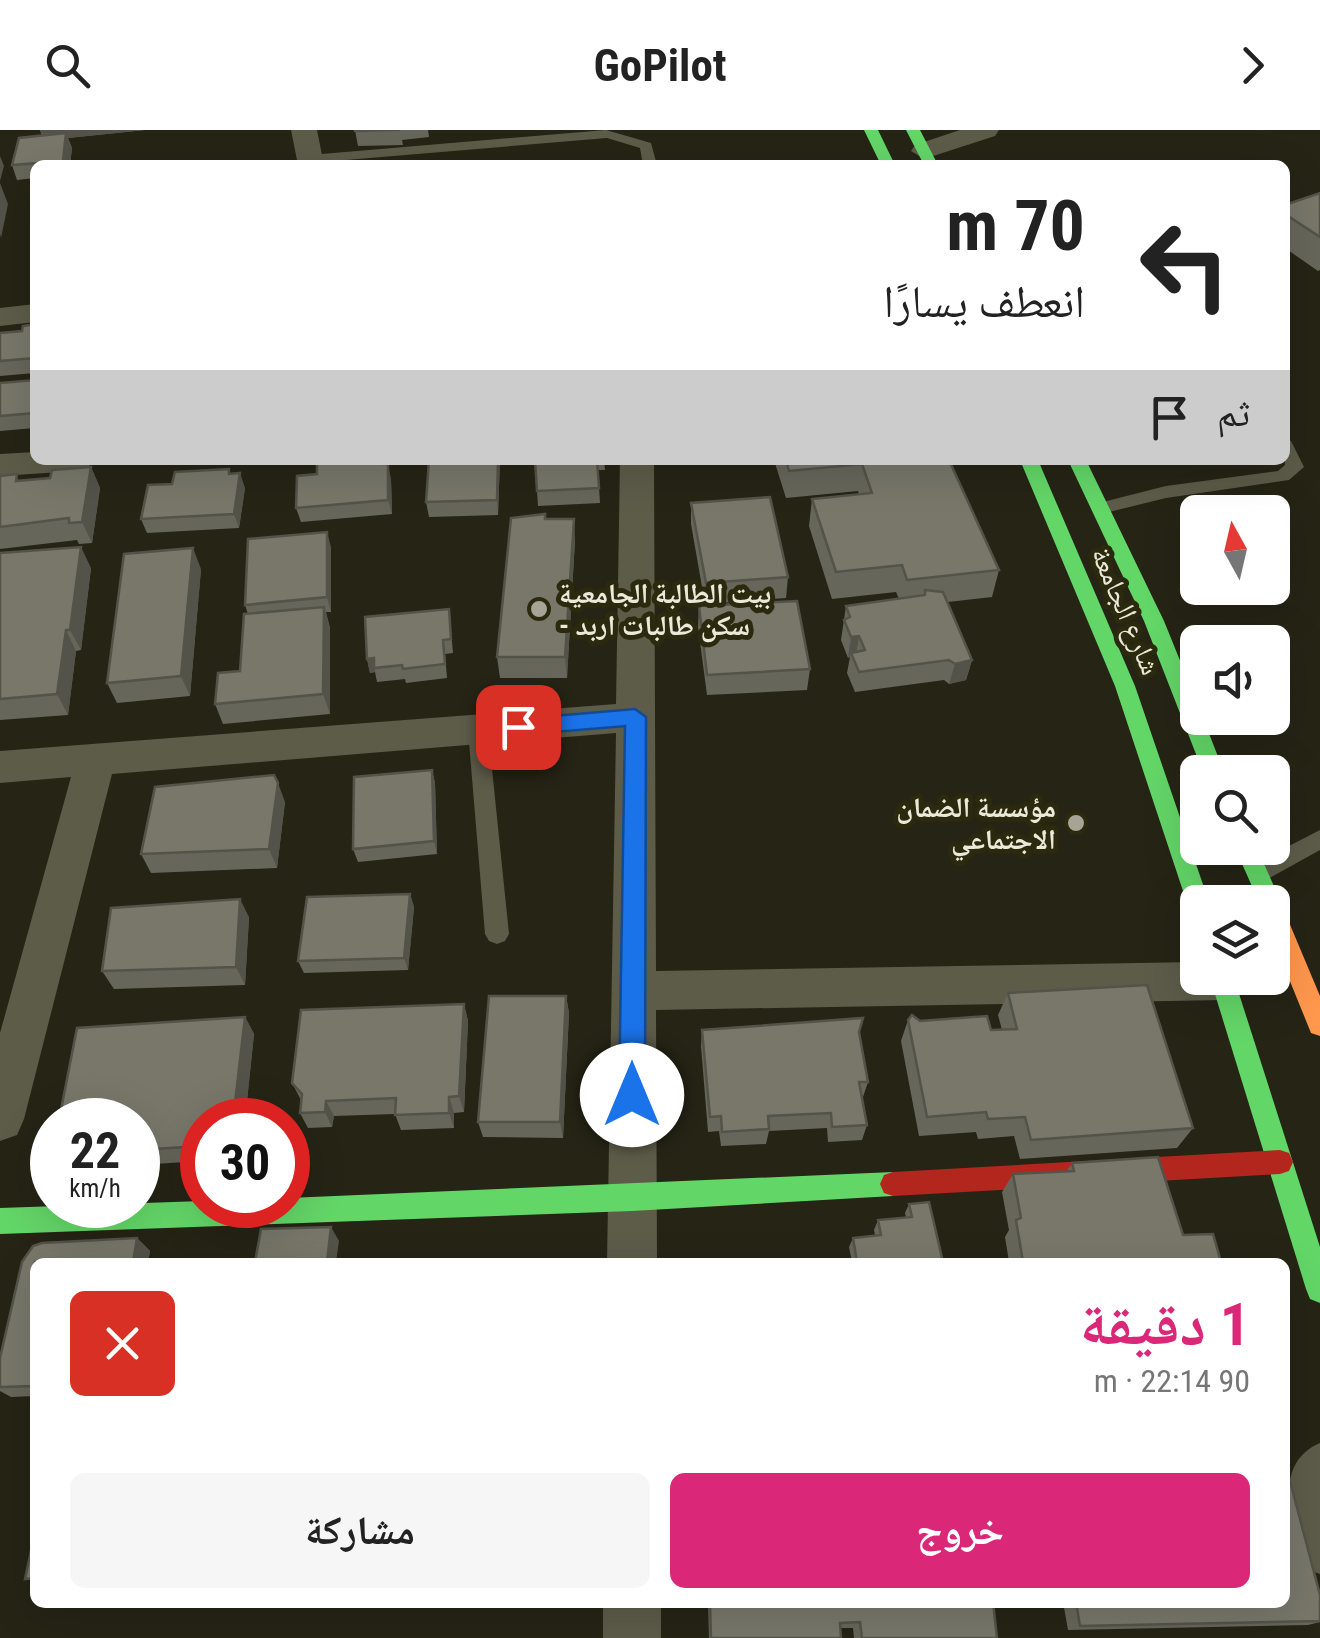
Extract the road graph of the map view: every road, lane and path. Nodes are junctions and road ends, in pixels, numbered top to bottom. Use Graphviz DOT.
graph roads {
  1 [pos="304,130"];
  2 [pos="871,130"];
  3 [pos="986,130"];
  4 [pos="920,141"];
  5 [pos="310,160"];
  6 [pos="331,160"];
  7 [pos="649,160"];
  8 [pos="886,160"];
  9 [pos="30,314"];
  10 [pos="0,317"];
  11 [pos="1290,456"];
  12 [pos="30,463"];
  13 [pos="0,465"];
  14 [pos="637,465"];
  15 [pos="1031,465"];
  16 [pos="1080,465"];
  17 [pos="1101,508"];
  18 [pos="635,717"];
  19 [pos="478,730"];
  20 [pos="1207,755"];
  21 [pos="94,762"];
  22 [pos="0,767"];
  23 [pos="1320,839"];
  24 [pos="1254,865"];
  25 [pos="1258,873"];
  26 [pos="1192,885"];
  27 [pos="1263,885"];
  28 [pos="497,934"];
  29 [pos="1290,952"];
  30 [pos="1180,981"];
  31 [pos="632,991"];
  32 [pos="1228,995"];
  33 [pos="1320,1025"];
  34 [pos="0,1118"];
  35 [pos="1280,1162"];
  36 [pos="632,1198"];
  37 [pos="0,1221"];
  38 [pos="632,1258"];
  39 [pos="1320,1289"];
  40 [pos="1320,1458"];
  41 [pos="1320,1559"];
  42 [pos="632,1608"];
  43 [pos="632,1638"];
  1 -- 5 [label="street"];
  2 -- 8 [label="main road"];
  3 -- 4 [label="street"];
  6 -- 7 [label="lane"];
  9 -- 10 [label="street"];
  11 -- 17 [label="lane"];
  12 -- 13 [label="street"];
  14 -- 18 [label="street"];
  15 -- 26 [label="main road, شارع الجامعة"];
  16 -- 17 [label="main road, شارع الجامعة"];
  17 -- 20 [label="main road, شارع الجامعة"];
  18 -- 19 [label="street"];
  18 -- 31 [label="street"];
  19 -- 21 [label="street"];
  19 -- 28 [label="lane"];
  21 -- 22 [label="street"];
  21 -- 34 [label="street"];
  23 -- 25 [label="lane"];
  24 -- 25 [label="main road"];
  25 -- 27 [label="main road"];
  29 -- 33 [label="main road"];
  30 -- 31 [label="street"];
  31 -- 36 [label="street"];
  32 -- 35 [label="main road"];
  35 -- 36 [label="main road"];
  35 -- 39 [label="main road"];
  36 -- 37 [label="main road"];
  36 -- 38 [label="street"];
  40 -- 41 [label="lane"];
  42 -- 43 [label="street"];
}
